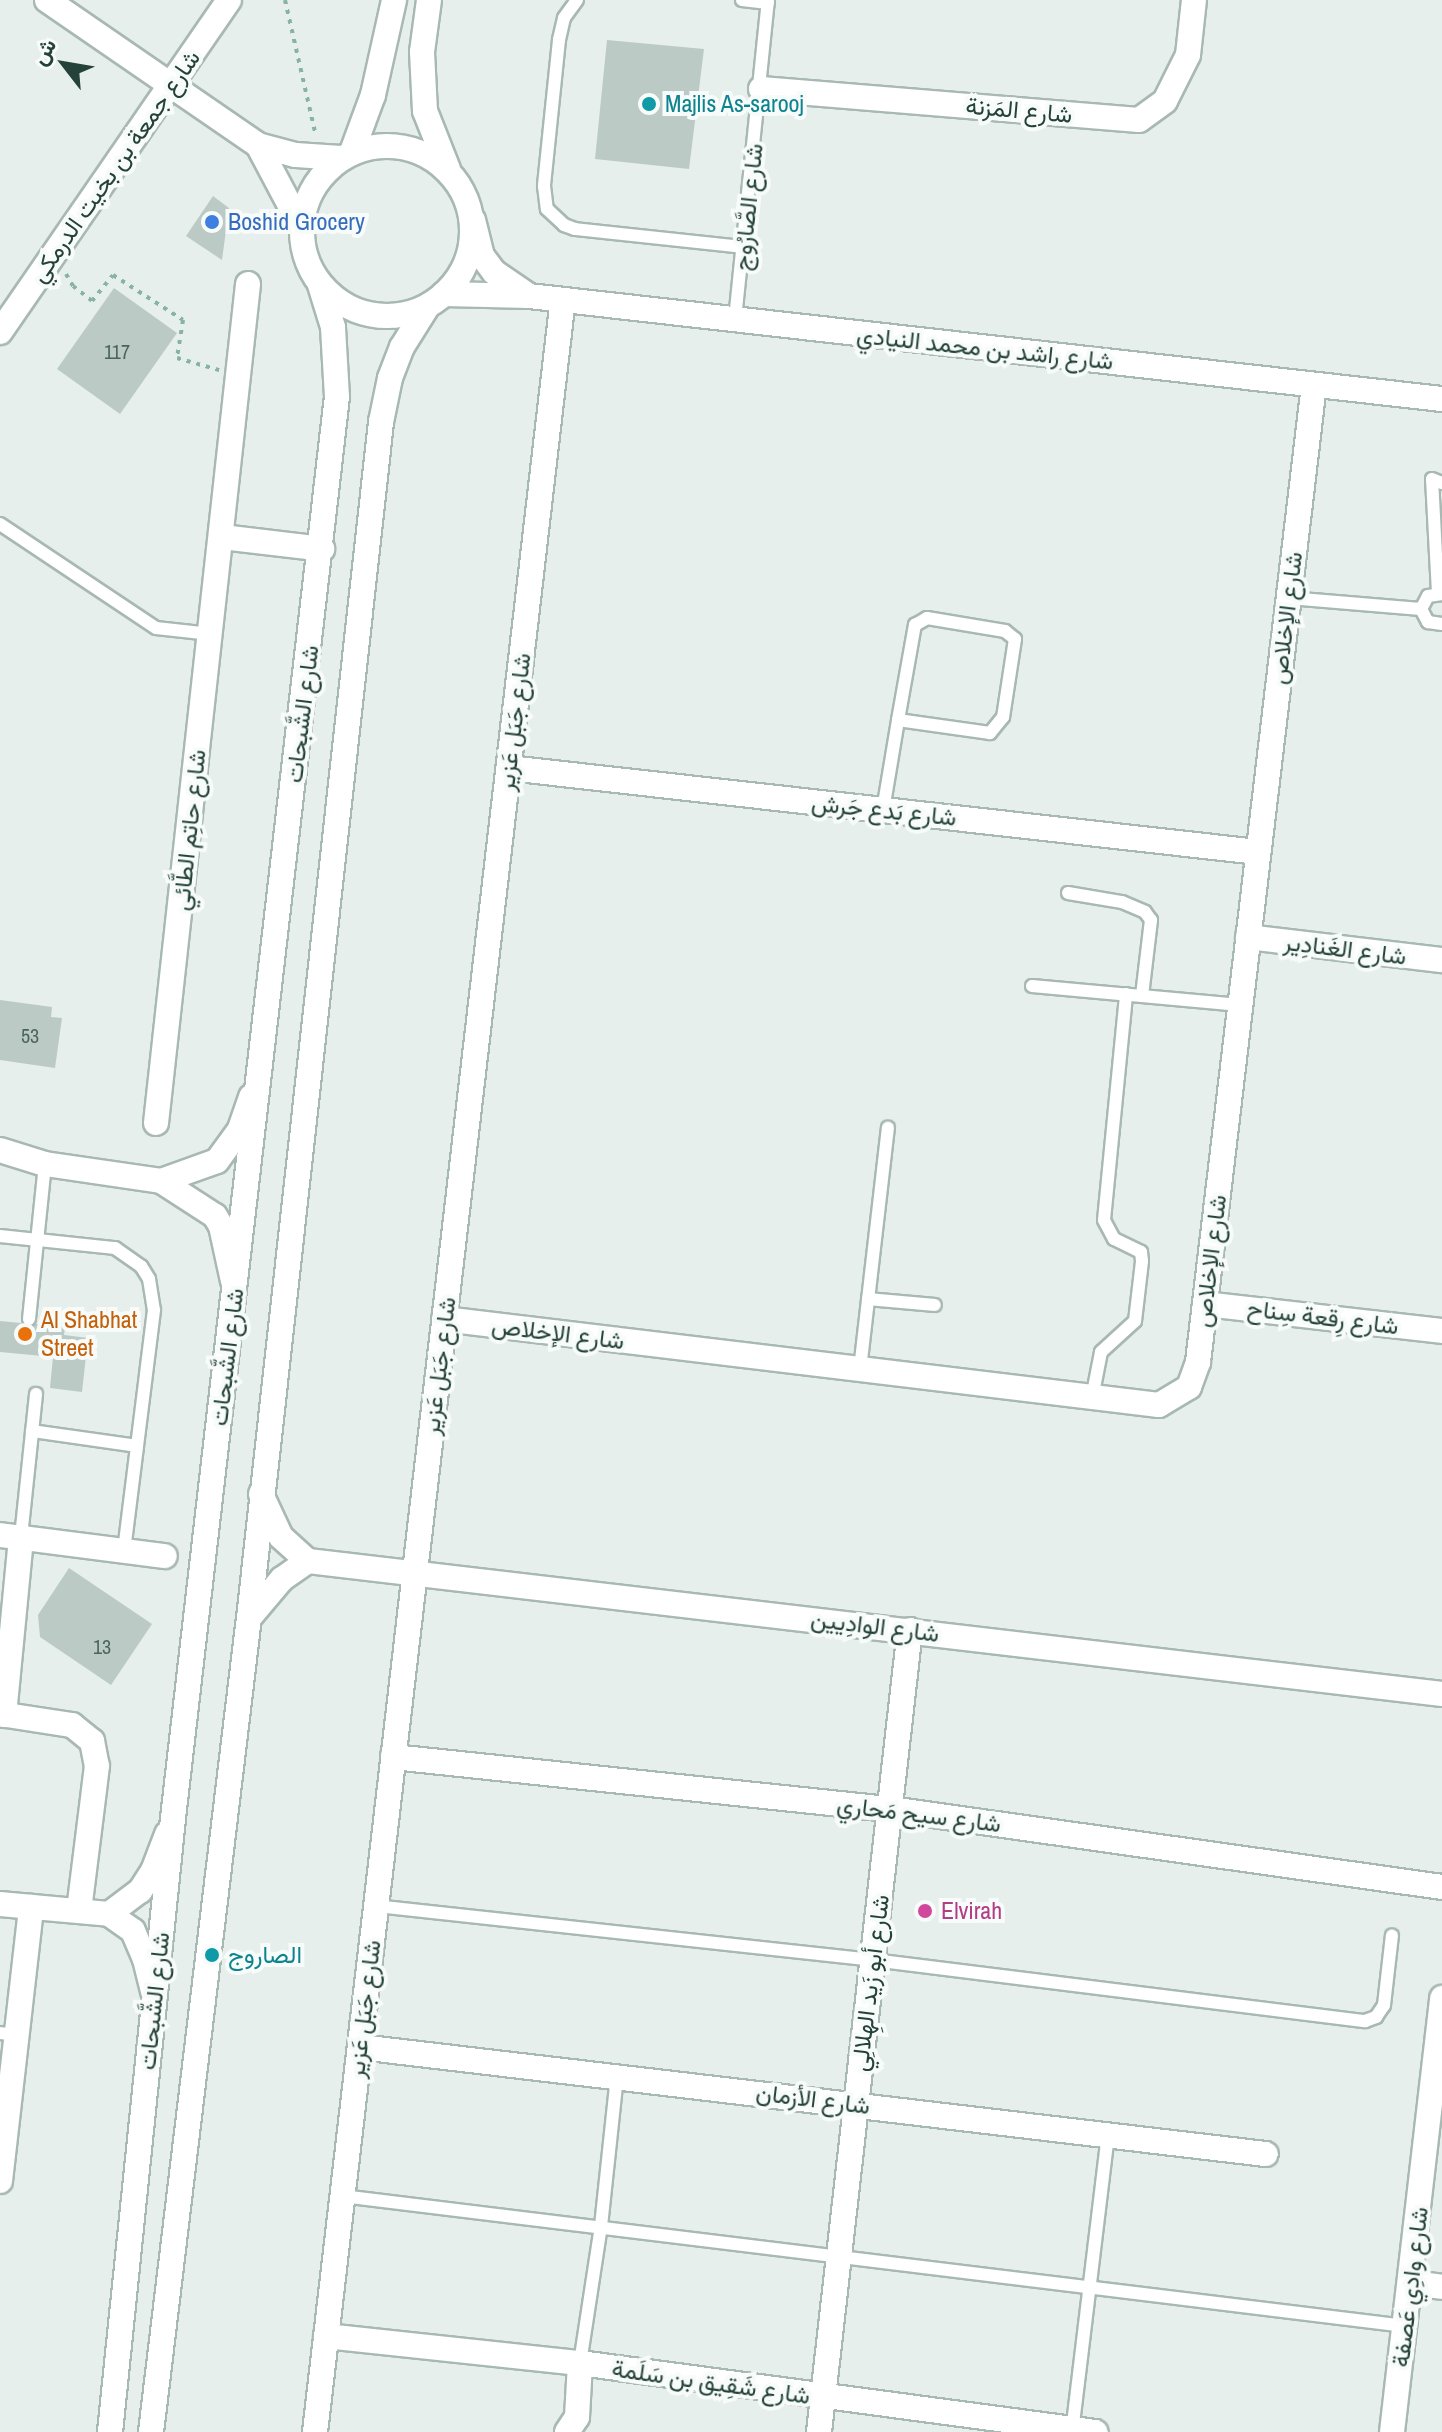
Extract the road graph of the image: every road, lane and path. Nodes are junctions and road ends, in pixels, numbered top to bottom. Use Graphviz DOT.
graph roads {
  1 [pos="47,0"];
  2 [pos="229,0"];
  3 [pos="285,0"];
  4 [pos="394,0"];
  5 [pos="429,0"];
  6 [pos="577,0"];
  7 [pos="742,0"];
  8 [pos="1194,0"];
  9 [pos="768,1"];
  10 [pos="169,87"];
  11 [pos="761,89"];
  12 [pos="258,145"];
  13 [pos="338,156"];
  14 [pos="450,171"];
  15 [pos="473,220"];
  16 [pos="302,228"];
  17 [pos="743,247"];
  18 [pos="54,254"];
  19 [pos="248,284"];
  20 [pos="320,285"];
  21 [pos="529,296"];
  22 [pos="563,300"];
  23 [pos="436,301"];
  24 [pos="735,319"];
  25 [pos="0,332"];
  26 [pos="238,381"];
  27 [pos="1314,385"];
  28 [pos="1442,399"];
  29 [pos="1442,483"];
  30 [pos="0,524"];
  31 [pos="222,537"];
  32 [pos="322,549"];
  33 [pos="1439,559"];
  34 [pos="1440,594"];
  35 [pos="1289,598"];
  36 [pos="1421,609"];
  37 [pos="1441,627"];
  38 [pos="211,634"];
  39 [pos="898,720"];
  40 [pos="509,768"];
  41 [pos="883,810"];
  42 [pos="1258,852"];
  43 [pos="1068,893"];
  44 [pos="1248,937"];
  45 [pos="1442,960"];
  46 [pos="1032,986"];
  47 [pos="1126,994"];
  48 [pos="1142,995"];
  49 [pos="1240,1005"];
  50 [pos="258,1076"];
  51 [pos="156,1123"];
  52 [pos="888,1128"];
  53 [pos="0,1150"];
  54 [pos="45,1164"];
  55 [pos="161,1181"];
  56 [pos="0,1236"];
  57 [pos="37,1238"];
  58 [pos="234,1290"];
  59 [pos="868,1299"];
  60 [pos="1205,1304"];
  61 [pos="935,1305"];
  62 [pos="29,1319"];
  63 [pos="444,1319"];
  64 [pos="1442,1331"];
  65 [pos="860,1369"];
  66 [pos="36,1394"];
  67 [pos="1092,1398"];
  68 [pos="32,1431"];
  69 [pos="137,1446"];
  70 [pos="261,1494"];
  71 [pos="10,1536"];
  72 [pos="124,1550"];
  73 [pos="165,1556"];
  74 [pos="308,1561"];
  75 [pos="415,1574"];
  76 [pos="249,1618"];
  77 [pos="910,1630"];
  78 [pos="1442,1694"];
  79 [pos="2,1715"];
  80 [pos="393,1757"];
  81 [pos="890,1809"];
  82 [pos="173,1818"];
  83 [pos="1442,1887"];
  84 [pos="0,1904"];
  85 [pos="376,1906"];
  86 [pos="31,1907"];
  87 [pos="79,1910"];
  88 [pos="109,1914"];
  89 [pos="1392,1935"];
  90 [pos="873,1960"];
  91 [pos="1442,1998"];
  92 [pos="155,1999"];
  93 [pos="8,2034"];
  94 [pos="360,2047"];
  95 [pos="617,2076"];
  96 [pos="856,2104"];
  97 [pos="1108,2135"];
  98 [pos="1266,2154"];
  99 [pos="0,2181"];
  100 [pos="342,2196"];
  101 [pos="601,2226"];
  102 [pos="839,2257"];
  103 [pos="1411,2283"];
  104 [pos="1090,2286"];
  105 [pos="1442,2287"];
  106 [pos="1405,2326"];
  107 [pos="326,2336"];
  108 [pos="580,2363"];
  109 [pos="823,2398"];
  110 [pos="1080,2431"];
  111 [pos="110,2432"];
  112 [pos="151,2432"];
  113 [pos="315,2432"];
  114 [pos="567,2432"];
  115 [pos="819,2432"];
  116 [pos="1392,2432"];
  1 -- 10 [label="street"];
  2 -- 10 [label="street, شارع جمعة بن بخيت الدرمكي"];
  3 -- 13 [label="path"];
  4 -- 13 [label="street"];
  5 -- 14 [label="street"];
  6 -- 17 [label="lane"];
  7 -- 9 [label="lane"];
  8 -- 11 [label="street, شارع المَزنة"];
  9 -- 11 [label="lane, شارع الصَّارُوج"];
  10 -- 12 [label="street"];
  10 -- 18 [label="street, شارع جمعة بن بخيت الدرمكي"];
  11 -- 17 [label="lane, شارع الصَّارُوج"];
  12 -- 13 [label="street"];
  12 -- 16 [label="street"];
  13 -- 14 [label="street"];
  13 -- 16 [label="street"];
  14 -- 15 [label="street"];
  15 -- 21 [label="street, شارع راشد بن محمد النيادي"];
  15 -- 23 [label="street"];
  16 -- 20 [label="street"];
  17 -- 24 [label="lane, شارع الصَّارُوج"];
  18 -- 25 [label="street, شارع جمعة بن بخيت الدرمكي"];
  18 -- 26 [label="path"];
  19 -- 26 [label="street, شارع حاتِم الطَّائي"];
  20 -- 23 [label="street"];
  20 -- 32 [label="street, شارع الشَّبحات"];
  21 -- 22 [label="street, شارع راشد بن محمد النيادي"];
  21 -- 23 [label="street, شارع راشد بن محمد النيادي"];
  22 -- 24 [label="street, شارع راشد بن محمد النيادي"];
  22 -- 40 [label="street, شارع جَبَل عَزير"];
  23 -- 70 [label="street, شارع الشَّبحات"];
  24 -- 27 [label="street, شارع راشد بن محمد النيادي"];
  26 -- 31 [label="street, شارع حاتِم الطَّائي"];
  27 -- 28 [label="street, شارع راشد بن محمد النيادي"];
  27 -- 35 [label="street, شارع الإخلاص"];
  29 -- 33 [label="lane"];
  30 -- 38 [label="lane"];
  31 -- 32 [label="street"];
  31 -- 38 [label="street, شارع حاتِم الطَّائي"];
  32 -- 50 [label="street, شارع الشَّبحات"];
  33 -- 34 [label="lane"];
  34 -- 36 [label="lane"];
  35 -- 36 [label="lane"];
  35 -- 42 [label="street, شارع الإخلاص"];
  36 -- 37 [label="lane"];
  38 -- 51 [label="street, شارع حاتِم الطَّائي"];
  39 -- 39 [label="lane"];
  39 -- 41 [label="lane"];
  40 -- 41 [label="street, شارع بَدع جَرش"];
  40 -- 63 [label="street, شارع جَبَل عَزير"];
  41 -- 42 [label="street, شارع بَدع جَرش"];
  42 -- 44 [label="street, شارع الإخلاص"];
  43 -- 48 [label="lane"];
  44 -- 45 [label="street, شارع الغَنادِير"];
  44 -- 49 [label="street, شارع الإخلاص"];
  46 -- 47 [label="lane"];
  47 -- 48 [label="lane"];
  47 -- 67 [label="lane"];
  48 -- 49 [label="lane"];
  49 -- 60 [label="street, شارع الإخلاص"];
  50 -- 55 [label="street"];
  50 -- 58 [label="street, شارع الشَّبحات"];
  52 -- 59 [label="lane"];
  53 -- 54 [label="street"];
  54 -- 55 [label="street"];
  54 -- 57 [label="lane"];
  55 -- 58 [label="street"];
  56 -- 57 [label="lane"];
  57 -- 62 [label="lane"];
  57 -- 69 [label="lane"];
  58 -- 82 [label="street, شارع الشَّبحات"];
  59 -- 61 [label="lane"];
  59 -- 65 [label="lane"];
  60 -- 64 [label="street, شارع رِقعة سِناح"];
  60 -- 67 [label="street, شارع الإخلاص"];
  63 -- 65 [label="street, شارع الإخلاص"];
  63 -- 75 [label="street, شارع جَبَل عَزير"];
  65 -- 67 [label="street, شارع الإخلاص"];
  66 -- 68 [label="lane"];
  68 -- 69 [label="lane"];
  68 -- 71 [label="lane"];
  69 -- 72 [label="lane"];
  70 -- 74 [label="street"];
  70 -- 76 [label="street, شارع الشَّبحات"];
  71 -- 72 [label="street"];
  71 -- 79 [label="street"];
  72 -- 73 [label="street"];
  74 -- 75 [label="street, شارع الوادِيين"];
  74 -- 76 [label="street"];
  75 -- 77 [label="street, شارع الوادِيين"];
  75 -- 80 [label="street, شارع جَبَل عَزير"];
  76 -- 112 [label="street, شارع الشَّبحات"];
  77 -- 78 [label="street, شارع الوادِيين"];
  77 -- 81 [label="street, شارع أبو زَيد الهِلالِي"];
  79 -- 87 [label="street"];
  80 -- 81 [label="street, شارع سيح مَحاري"];
  80 -- 85 [label="street, شارع جَبَل عَزير"];
  81 -- 83 [label="street, شارع سيح مَحاري"];
  81 -- 90 [label="street, شارع أبو زَيد الهِلالِي"];
  82 -- 88 [label="street"];
  82 -- 92 [label="street, شارع الشَّبحات"];
  84 -- 86 [label="street"];
  85 -- 90 [label="lane"];
  85 -- 94 [label="street, شارع جَبَل عَزير"];
  86 -- 87 [label="street"];
  86 -- 93 [label="street"];
  87 -- 88 [label="street"];
  88 -- 92 [label="street"];
  89 -- 90 [label="lane"];
  90 -- 96 [label="street, شارع أبو زَيد الهِلالِي"];
  91 -- 103 [label="street, شارع وادِي عَصفة"];
  92 -- 111 [label="street, شارع الشَّبحات"];
  93 -- 99 [label="street"];
  94 -- 95 [label="street, شارع الأزمان"];
  94 -- 100 [label="street, شارع جَبَل عَزير"];
  95 -- 96 [label="street, شارع الأزمان"];
  95 -- 101 [label="lane"];
  96 -- 97 [label="street, شارع الأزمان"];
  96 -- 102 [label="street, شارع أبو زَيد الهِلالِي"];
  97 -- 98 [label="street, شارع الأزمان"];
  97 -- 104 [label="lane"];
  100 -- 101 [label="lane"];
  100 -- 107 [label="street, شارع جَبَل عَزير"];
  101 -- 102 [label="lane"];
  101 -- 108 [label="lane"];
  102 -- 104 [label="lane"];
  102 -- 109 [label="street, شارع أبو زَيد الهِلالِي"];
  103 -- 105 [label="street"];
  103 -- 106 [label="street, شارع وادِي عَصفة"];
  104 -- 106 [label="lane"];
  104 -- 110 [label="lane"];
  106 -- 116 [label="street, شارع وادِي عَصفة"];
  107 -- 108 [label="street, شارع شَقِيق بن سَلَمة"];
  107 -- 113 [label="street, شارع جَبَل عَزير"];
  108 -- 109 [label="street, شارع شَقِيق بن سَلَمة"];
  108 -- 114 [label="street"];
  109 -- 110 [label="street, شارع شَقِيق بن سَلَمة"];
  109 -- 115 [label="street, شارع أبو زَيد الهِلالِي"];
}
